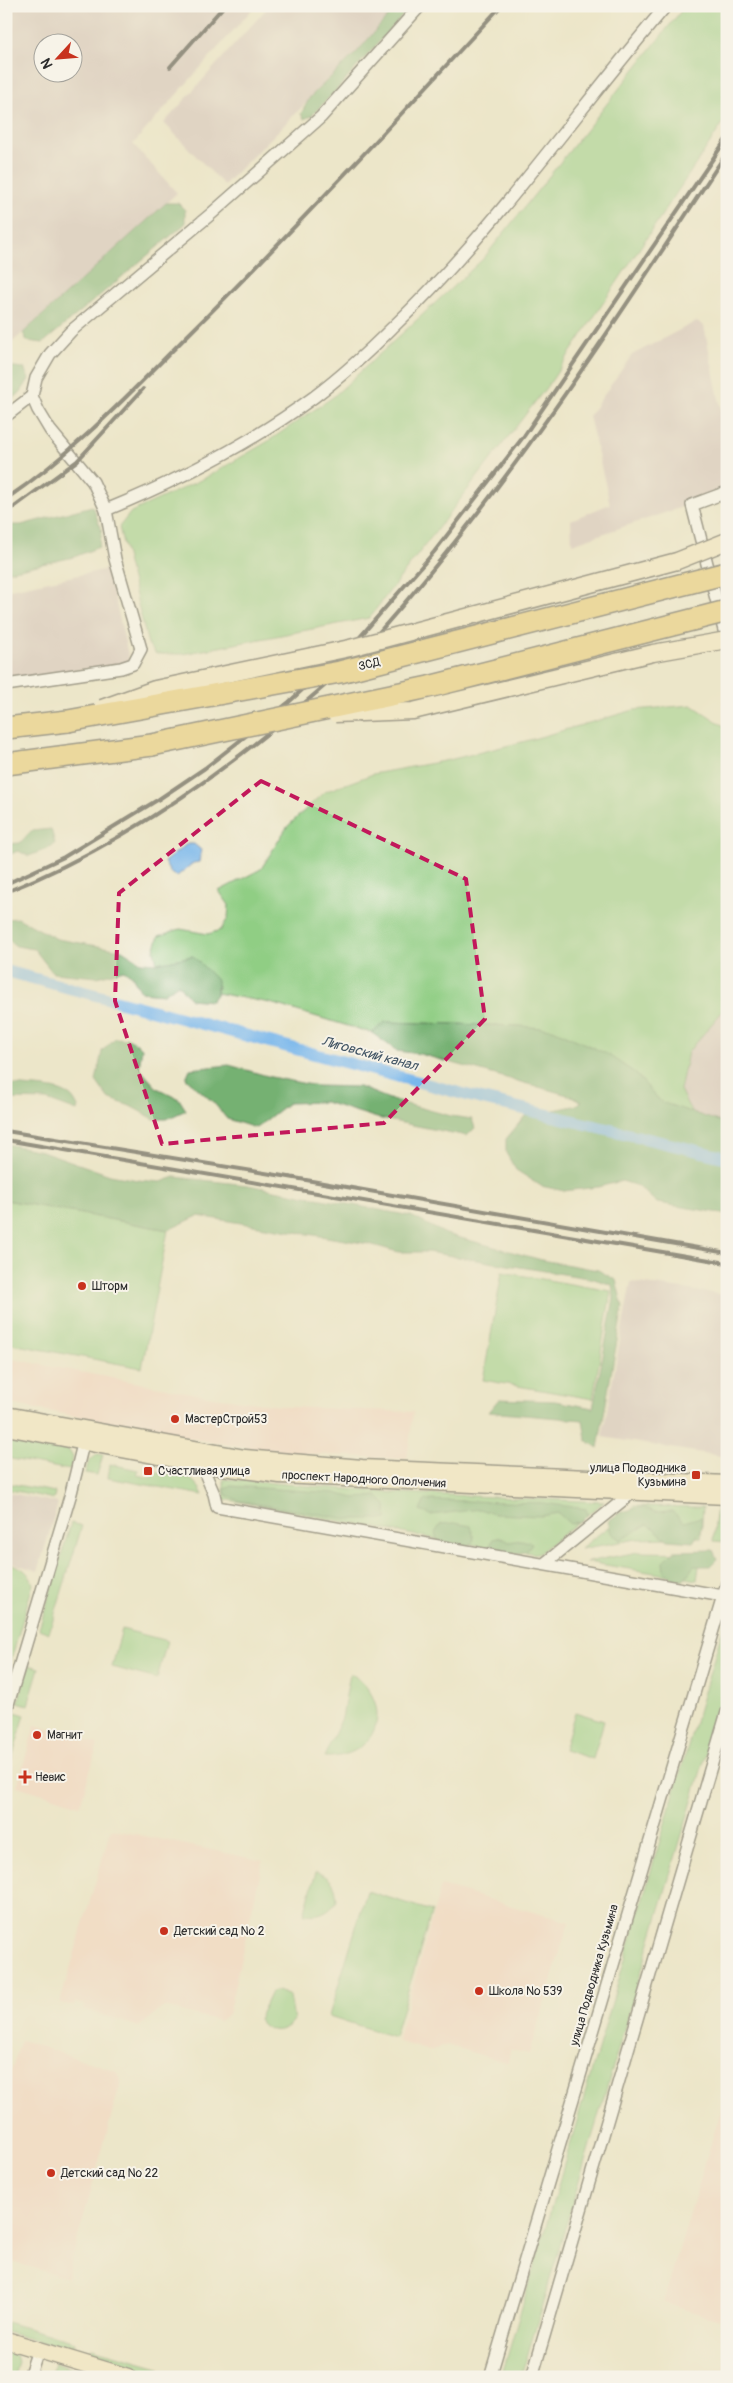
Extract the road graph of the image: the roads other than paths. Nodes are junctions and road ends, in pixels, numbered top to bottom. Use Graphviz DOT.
graph roads {
  1 [pos="420,6"];
  2 [pos="666,6"];
  3 [pos="32,396"];
  4 [pos="6,416"];
  5 [pos="727,492"];
  6 [pos="106,510"];
  7 [pos="727,541"];
  8 [pos="727,573"];
  9 [pos="727,611"];
  10 [pos="727,641"];
  11 [pos="6,685"];
  12 [pos="301,715"];
  13 [pos="68,721"];
  14 [pos="6,728"];
  15 [pos="6,764"];
  16 [pos="6,1414"];
  17 [pos="6,1427"];
  18 [pos="85,1436"];
  19 [pos="201,1464"];
  20 [pos="727,1484"];
  21 [pos="633,1492"];
  22 [pos="727,1496"];
  23 [pos="544,1564"];
  24 [pos="727,1583"];
  25 [pos="723,1596"];
  26 [pos="6,1711"];
  27 [pos="727,1712"];
  28 [pos="6,2340"];
  29 [pos="38,2350"];
  30 [pos="492,2376"];
  31 [pos="29,2377"];
  32 [pos="128,2377"];
  33 [pos="532,2377"];
  1 -- 3 [label="street"];
  2 -- 6 [label="street"];
  3 -- 4 [label="street"];
  3 -- 6 [label="street"];
  5 -- 10 [label="street"];
  6 -- 11 [label="street"];
  7 -- 13 [label="main road, bridge"];
  8 -- 13 [label="highway, ЗСД, bridge"];
  9 -- 12 [label="highway, bridge"];
  10 -- 12 [label="main road, bridge"];
  12 -- 15 [label="highway, bridge"];
  13 -- 14 [label="highway, ЗСД"];
  16 -- 18 [label="main road, проспект Народного Ополчения"];
  17 -- 18 [label="main road, проспект Народного Ополчения"];
  18 -- 19 [label="main road, проспект Народного Ополчения"];
  18 -- 20 [label="main road, проспект Народного Ополчения"];
  18 -- 26 [label="street"];
  19 -- 21 [label="main road, проспект Народного Ополчения"];
  19 -- 23 [label="street"];
  21 -- 22 [label="main road, проспект Народного Ополчения"];
  21 -- 23 [label="street"];
  23 -- 25 [label="street"];
  24 -- 25 [label="street, улица Подводника Кузьмина"];
  25 -- 30 [label="street, улица Подводника Кузьмина"];
  27 -- 33 [label="street"];
  28 -- 29 [label="main road"];
  29 -- 31 [label="street"];
  29 -- 32 [label="main road"];
}
